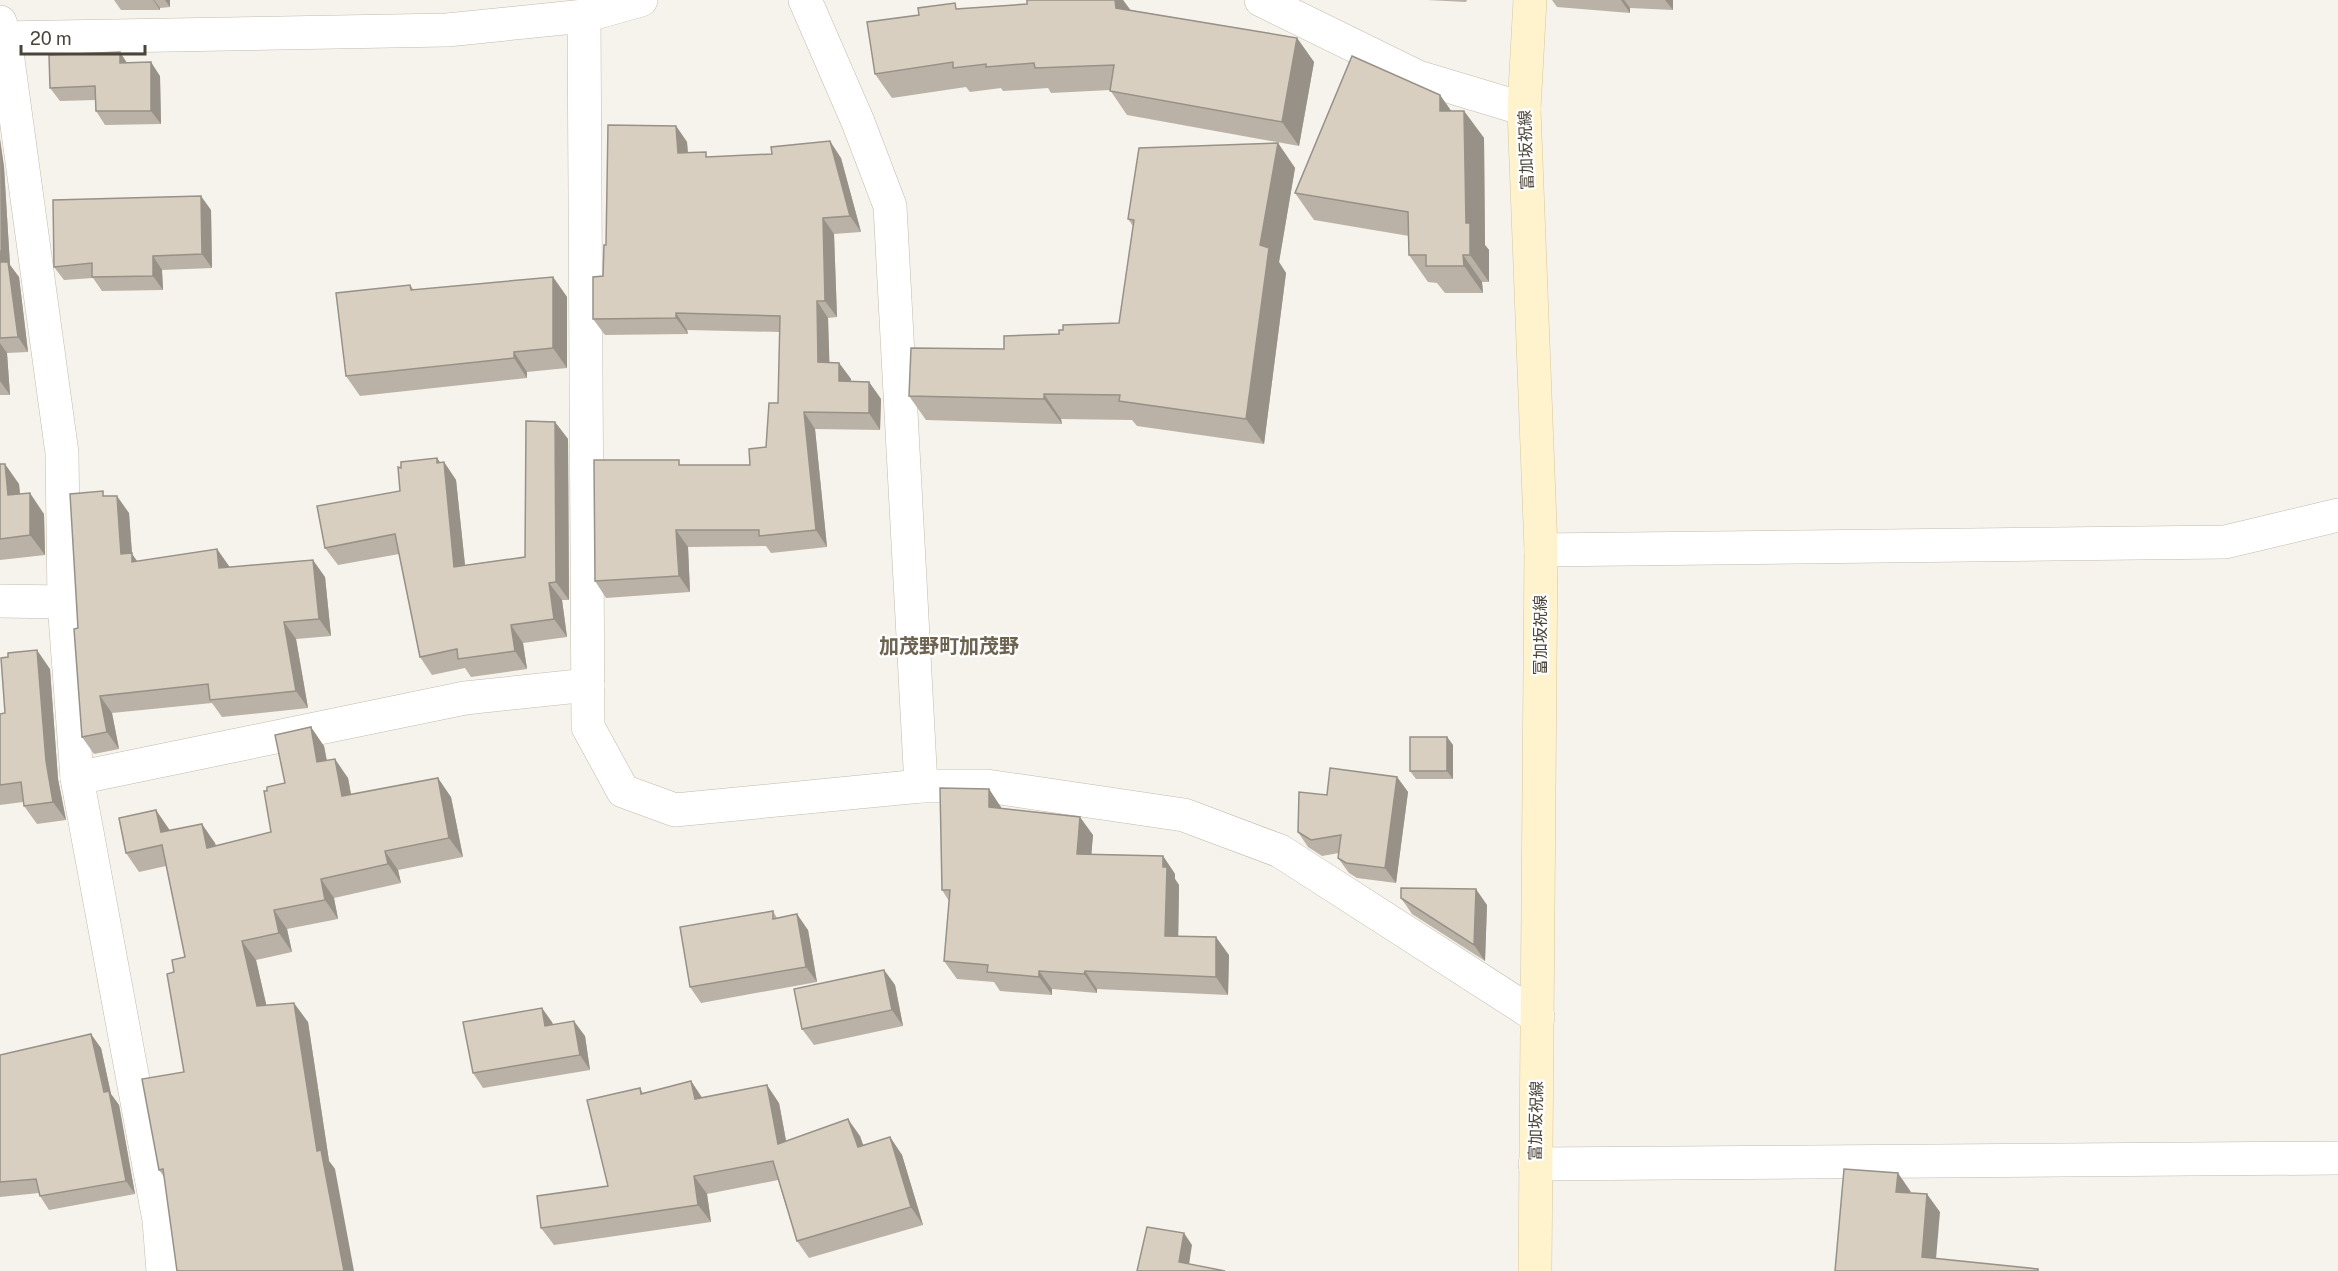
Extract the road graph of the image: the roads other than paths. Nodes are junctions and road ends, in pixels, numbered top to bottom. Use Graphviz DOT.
graph roads {
  1 [pos="641,0"];
  2 [pos="806,0"];
  3 [pos="1261,0"];
  4 [pos="1530,0"];
  5 [pos="584,16"];
  6 [pos="2,32"];
  7 [pos="1524,110"];
  8 [pos="2338,515"];
  9 [pos="1541,550"];
  10 [pos="0,601"];
  11 [pos="64,602"];
  12 [pos="588,685"];
  13 [pos="77,778"];
  14 [pos="921,786"];
  15 [pos="1538,1017"];
  16 [pos="2338,1158"];
  17 [pos="1534,1164"];
  18 [pos="163,1271"];
  19 [pos="1536,1271"];
  1 -- 5 [label="street"];
  2 -- 14 [label="street"];
  3 -- 7 [label="street"];
  4 -- 7 [label="main road, 富加坂祝線"];
  5 -- 6 [label="street"];
  5 -- 12 [label="street"];
  6 -- 11 [label="street"];
  7 -- 9 [label="main road, 富加坂祝線"];
  8 -- 9 [label="street"];
  9 -- 15 [label="main road, 富加坂祝線"];
  10 -- 11 [label="street"];
  11 -- 13 [label="street"];
  12 -- 13 [label="street"];
  12 -- 14 [label="street"];
  13 -- 18 [label="street"];
  14 -- 15 [label="street"];
  15 -- 17 [label="main road, 富加坂祝線"];
  16 -- 17 [label="street"];
  17 -- 19 [label="main road, 富加坂祝線"];
}
